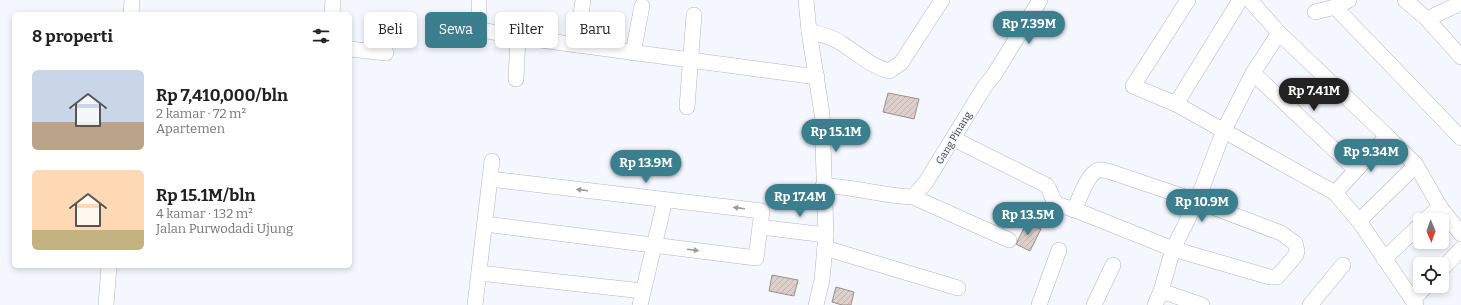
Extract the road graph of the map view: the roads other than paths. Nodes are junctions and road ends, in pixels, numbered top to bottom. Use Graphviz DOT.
graph roads {
  1 [pos="334,0"];
  2 [pos="479,0"];
  3 [pos="583,0"];
  4 [pos="806,0"];
  5 [pos="942,0"];
  6 [pos="1040,0"];
  7 [pos="1188,0"];
  8 [pos="1240,0"];
  9 [pos="1250,0"];
  10 [pos="1349,0"];
  11 [pos="1405,0"];
  12 [pos="1461,3"];
  13 [pos="642,6"];
  14 [pos="1335,7"];
  15 [pos="332,12"];
  16 [pos="581,12"];
  17 [pos="1315,12"];
  18 [pos="694,15"];
  19 [pos="1427,19"];
  20 [pos="809,31"];
  21 [pos="495,33"];
  22 [pos="1279,33"];
  23 [pos="517,48"];
  24 [pos="598,48"];
  25 [pos="352,49"];
  26 [pos="386,53"];
  27 [pos="633,53"];
  28 [pos="1461,57"];
  29 [pos="691,61"];
  30 [pos="1253,73"];
  31 [pos="817,77"];
  32 [pos="516,79"];
  33 [pos="1176,104"];
  34 [pos="687,107"];
  35 [pos="1224,130"];
  36 [pos="1387,136"];
  37 [pos="1461,138"];
  38 [pos="954,139"];
  39 [pos="492,161"];
  40 [pos="1416,165"];
  41 [pos="1356,170"];
  42 [pos="490,179"];
  43 [pos="823,186"];
  44 [pos="1335,193"];
  45 [pos="912,197"];
  46 [pos="665,200"];
  47 [pos="1197,201"];
  48 [pos="1440,207"];
  49 [pos="1074,210"];
  50 [pos="1433,213"];
  51 [pos="1359,221"];
  52 [pos="485,224"];
  53 [pos="760,227"];
  54 [pos="1413,232"];
  55 [pos="1461,234"];
  56 [pos="1009,240"];
  57 [pos="825,241"];
  58 [pos="654,245"];
  59 [pos="1173,249"];
  60 [pos="1461,249"];
  61 [pos="1059,250"];
  62 [pos="1384,259"];
  63 [pos="1449,262"];
  64 [pos="1112,265"];
  65 [pos="1343,265"];
  66 [pos="110,268"];
  67 [pos="479,273"];
  68 [pos="958,288"];
  69 [pos="1421,293"];
  70 [pos="642,298"];
  71 [pos="1158,298"];
  72 [pos="1414,303"];
  73 [pos="106,305"];
  74 [pos="475,305"];
  75 [pos="816,305"];
  76 [pos="1039,305"];
  77 [pos="1094,305"];
  78 [pos="1202,305"];
  79 [pos="1310,305"];
  1 -- 15 [label="street"];
  2 -- 21 [label="street"];
  3 -- 16 [label="street"];
  4 -- 20 [label="street"];
  5 -- 20 [label="street"];
  6 -- 38 [label="street, Gang Pinang"];
  7 -- 33 [label="street"];
  8 -- 33 [label="street"];
  9 -- 22 [label="street"];
  10 -- 14 [label="street"];
  11 -- 19 [label="street"];
  12 -- 19 [label="street"];
  13 -- 27 [label="street"];
  14 -- 17 [label="street"];
  14 -- 37 [label="street"];
  18 -- 29 [label="street"];
  19 -- 28 [label="street"];
  20 -- 31 [label="street"];
  22 -- 30 [label="street"];
  22 -- 36 [label="street"];
  23 -- 32 [label="street"];
  24 -- 27 [label="street"];
  25 -- 26 [label="street"];
  27 -- 29 [label="street"];
  29 -- 31 [label="street"];
  29 -- 34 [label="street"];
  30 -- 35 [label="street"];
  30 -- 41 [label="street"];
  31 -- 43 [label="street"];
  33 -- 35 [label="street"];
  35 -- 44 [label="street"];
  35 -- 47 [label="street"];
  36 -- 40 [label="street"];
  36 -- 41 [label="street"];
  38 -- 45 [label="street, Gang Pinang"];
  38 -- 49 [label="street"];
  39 -- 42 [label="street"];
  40 -- 48 [label="street"];
  40 -- 51 [label="street"];
  41 -- 44 [label="street"];
  46 -- 42 [label="street, one-way"];
  42 -- 52 [label="street"];
  43 -- 45 [label="street"];
  43 -- 57 [label="street"];
  44 -- 51 [label="street"];
  45 -- 56 [label="street"];
  53 -- 46 [label="street, one-way"];
  46 -- 58 [label="street"];
  47 -- 49 [label="street"];
  47 -- 59 [label="street"];
  47 -- 59 [label="street"];
  48 -- 50 [label="street"];
  48 -- 55 [label="street"];
  49 -- 59 [label="street"];
  51 -- 62 [label="street"];
  52 -- 58 [label="street"];
  52 -- 67 [label="street"];
  53 -- 57 [label="street"];
  58 -- 53 [label="street, one-way"];
  54 -- 62 [label="street"];
  57 -- 68 [label="street"];
  57 -- 75 [label="street"];
  58 -- 70 [label="street"];
  59 -- 71 [label="street"];
  60 -- 63 [label="street"];
  61 -- 76 [label="street"];
  62 -- 72 [label="street"];
  64 -- 77 [label="street"];
  65 -- 79 [label="street"];
  66 -- 73 [label="street"];
  67 -- 70 [label="street"];
  67 -- 74 [label="street"];
  69 -- 72 [label="street"];
  71 -- 78 [label="street"];
}
